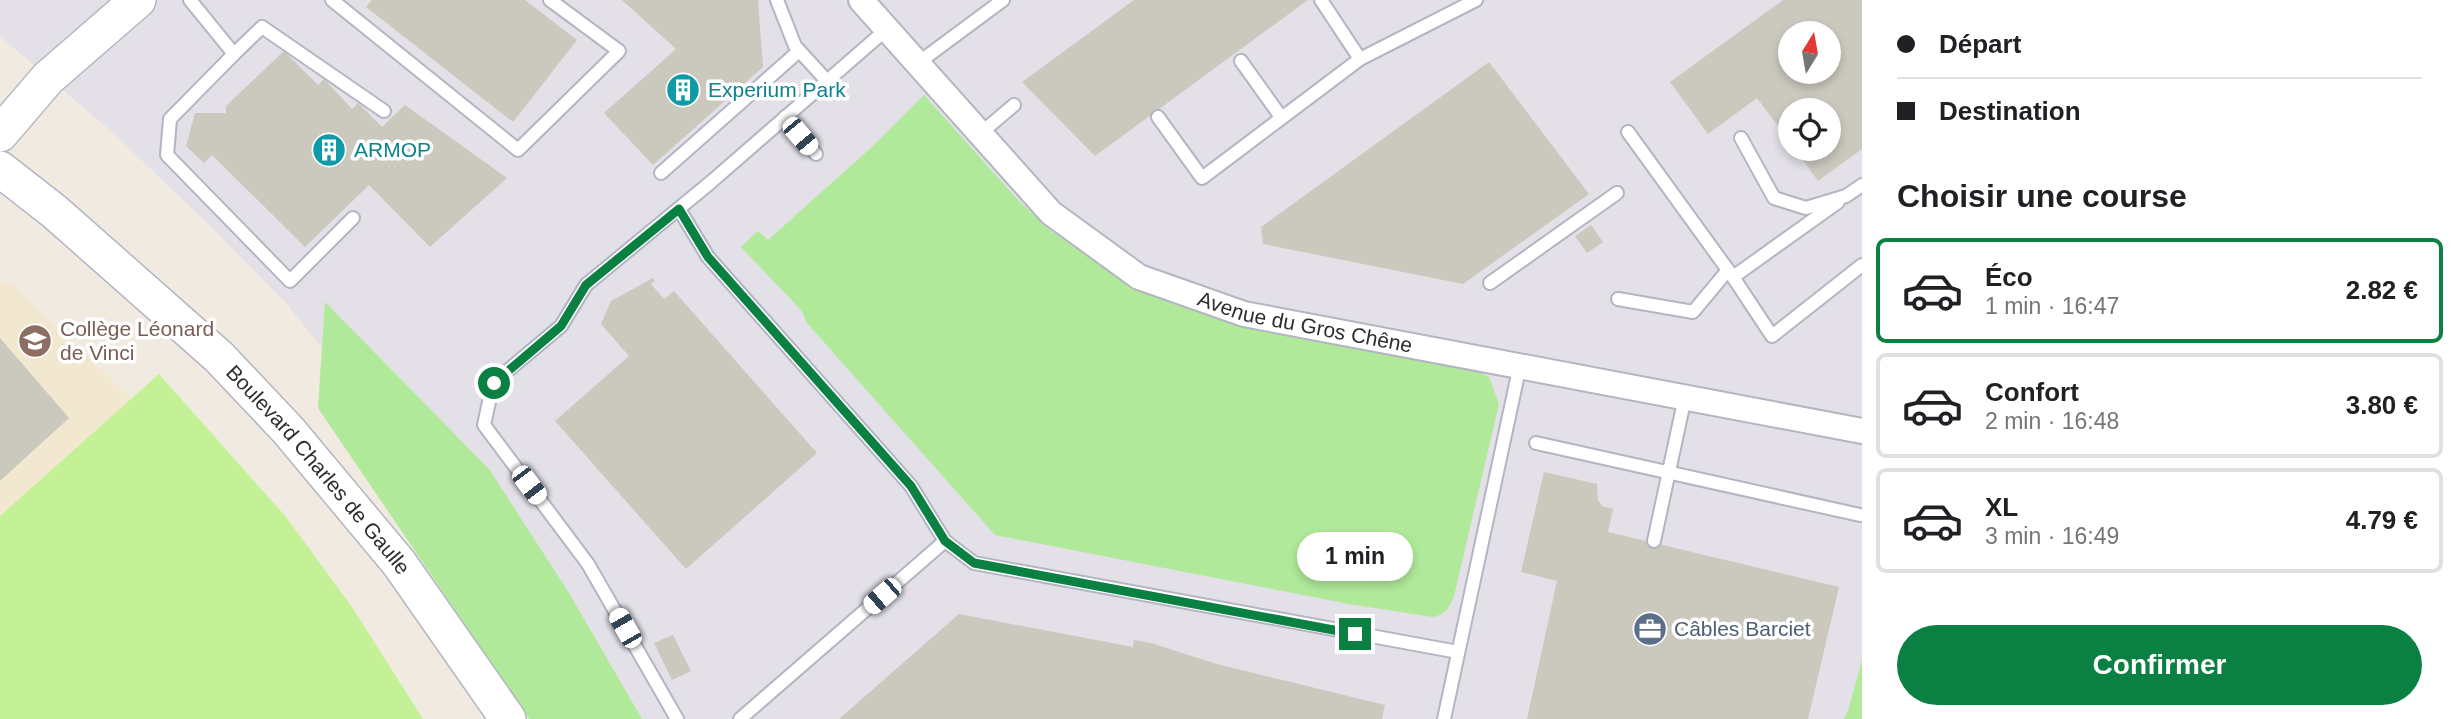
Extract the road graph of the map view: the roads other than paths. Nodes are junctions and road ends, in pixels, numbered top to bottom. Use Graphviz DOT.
graph roads {
  1 [pos="138,0"];
  2 [pos="190,0"];
  3 [pos="332,0"];
  4 [pos="550,0"];
  5 [pos="777,0"];
  6 [pos="861,0"];
  7 [pos="1003,0"];
  8 [pos="1321,0"];
  9 [pos="1476,0"];
  10 [pos="888,28"];
  11 [pos="799,51"];
  12 [pos="234,54"];
  13 [pos="1360,59"];
  14 [pos="1241,61"];
  15 [pos="918,63"];
  16 [pos="827,81"];
  17 [pos="1014,106"];
  18 [pos="384,111"];
  19 [pos="785,117"];
  20 [pos="1158,117"];
  21 [pos="1281,117"];
  22 [pos="1628,132"];
  23 [pos="0,134"];
  24 [pos="981,134"];
  25 [pos="1741,138"];
  26 [pos="816,154"];
  27 [pos="0,169"];
  28 [pos="661,173"];
  29 [pos="1862,185"];
  30 [pos="1617,192"];
  31 [pos="1846,196"];
  32 [pos="679,209"];
  33 [pos="353,218"];
  34 [pos="1862,265"];
  35 [pos="1731,274"];
  36 [pos="1490,283"];
  37 [pos="1618,299"];
  38 [pos="1520,365"];
  39 [pos="1685,397"];
  40 [pos="1862,431"];
  41 [pos="1535,443"];
  42 [pos="1669,472"];
  43 [pos="1860,514"];
  44 [pos="945,541"];
  45 [pos="1654,541"];
  46 [pos="1458,652"];
  47 [pos="508,719"];
  48 [pos="677,719"];
  49 [pos="740,719"];
  50 [pos="1444,719"];
  1 -- 23 [label="street"];
  2 -- 12 [label="lane"];
  3 -- 4 [label="lane"];
  5 -- 11 [label="lane"];
  6 -- 10 [label="street, Avenue du Gros Chêne"];
  7 -- 15 [label="lane"];
  8 -- 13 [label="lane"];
  9 -- 13 [label="lane"];
  10 -- 15 [label="street, Avenue du Gros Chêne"];
  10 -- 16 [label="lane"];
  11 -- 16 [label="lane"];
  11 -- 28 [label="lane"];
  12 -- 18 [label="lane"];
  12 -- 33 [label="lane"];
  13 -- 21 [label="lane"];
  14 -- 21 [label="lane"];
  15 -- 24 [label="street, Avenue du Gros Chêne"];
  16 -- 19 [label="lane"];
  17 -- 24 [label="lane"];
  19 -- 26 [label="lane"];
  19 -- 32 [label="lane"];
  20 -- 21 [label="lane"];
  22 -- 35 [label="lane"];
  24 -- 38 [label="street, Avenue du Gros Chêne"];
  25 -- 31 [label="lane"];
  27 -- 47 [label="street, Boulevard Charles de Gaulle"];
  29 -- 31 [label="lane"];
  30 -- 36 [label="lane"];
  31 -- 35 [label="lane"];
  32 -- 44 [label="lane"];
  32 -- 48 [label="lane"];
  34 -- 35 [label="lane"];
  35 -- 37 [label="lane"];
  38 -- 39 [label="street, Avenue du Gros Chêne"];
  38 -- 46 [label="lane"];
  39 -- 40 [label="street, Avenue du Gros Chêne"];
  39 -- 42 [label="lane"];
  41 -- 42 [label="lane"];
  42 -- 43 [label="lane"];
  42 -- 45 [label="lane"];
  44 -- 46 [label="lane"];
  44 -- 49 [label="lane"];
  46 -- 50 [label="lane"];
}
